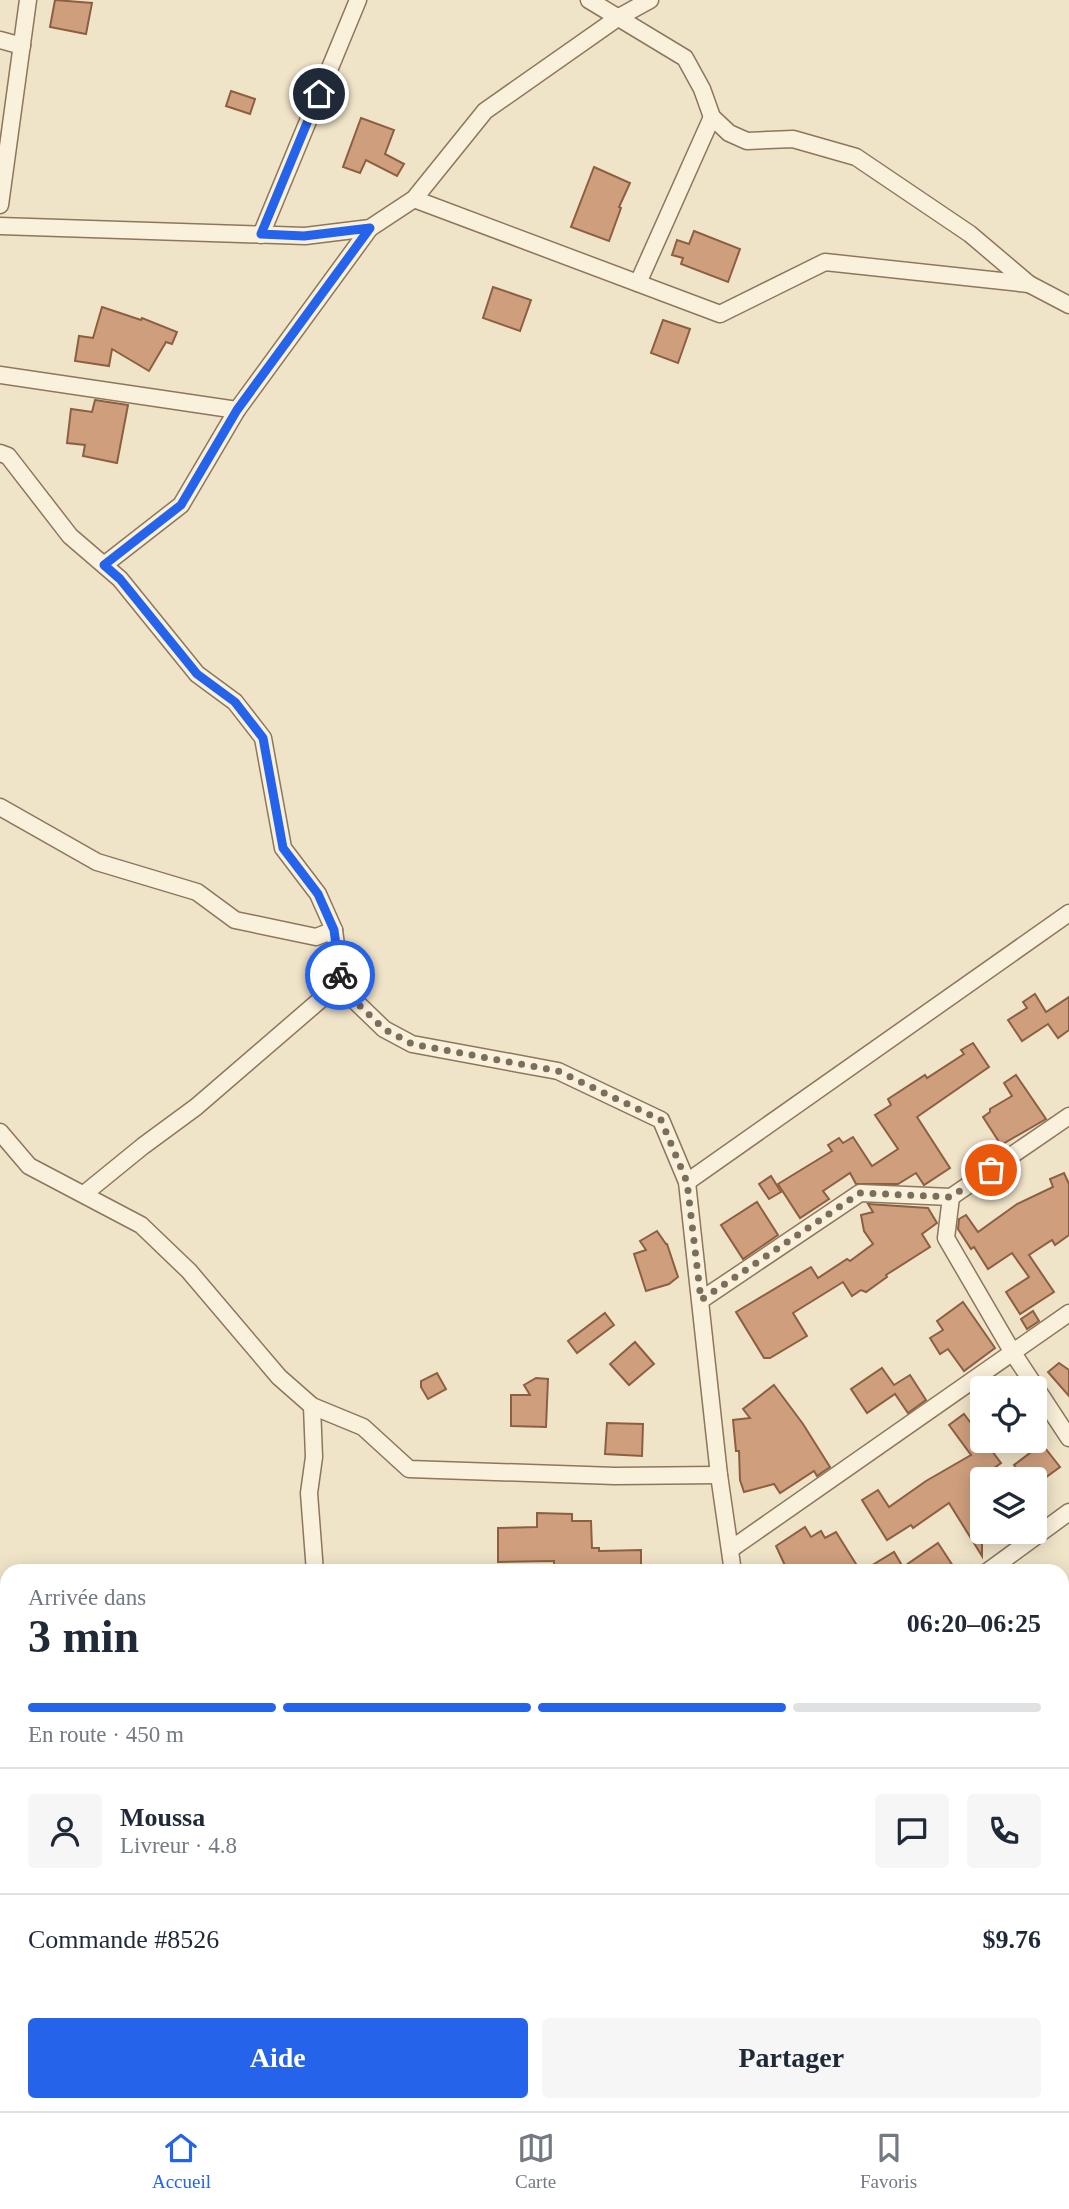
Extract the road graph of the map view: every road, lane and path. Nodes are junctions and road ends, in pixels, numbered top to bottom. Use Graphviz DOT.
graph roads {
  1 [pos="28,0"];
  2 [pos="358,0"];
  3 [pos="589,0"];
  4 [pos="650,0"];
  5 [pos="619,17"];
  6 [pos="0,40"];
  7 [pos="22,46"];
  8 [pos="712,117"];
  9 [pos="414,199"];
  10 [pos="0,205"];
  11 [pos="0,226"];
  12 [pos="370,228"];
  13 [pos="261,234"];
  14 [pos="638,283"];
  15 [pos="1029,284"];
  16 [pos="1069,304"];
  17 [pos="0,375"];
  18 [pos="237,410"];
  19 [pos="0,453"];
  20 [pos="104,565"];
  21 [pos="0,807"];
  22 [pos="1069,913"];
  23 [pos="334,930"];
  24 [pos="341,982"];
  25 [pos="1069,1116"];
  26 [pos="0,1132"];
  27 [pos="687,1182"];
  28 [pos="84,1194"];
  29 [pos="951,1197"];
  30 [pos="701,1300"];
  31 [pos="1069,1313"];
  32 [pos="1013,1353"];
  33 [pos="312,1406"];
  34 [pos="1069,1438"];
  35 [pos="719,1475"];
  36 [pos="1069,1512"];
  37 [pos="731,1549"];
  38 [pos="314,1564"];
  39 [pos="732,1564"];
  40 [pos="998,1564"];
  1 -- 7 [label="street"];
  2 -- 13 [label="street"];
  3 -- 5 [label="street"];
  4 -- 5 [label="street"];
  5 -- 8 [label="street"];
  5 -- 9 [label="street"];
  6 -- 7 [label="street"];
  7 -- 10 [label="street"];
  8 -- 14 [label="street"];
  8 -- 15 [label="street"];
  9 -- 12 [label="street"];
  9 -- 14 [label="street"];
  11 -- 13 [label="street"];
  12 -- 13 [label="street"];
  12 -- 18 [label="street"];
  14 -- 15 [label="street"];
  15 -- 16 [label="street"];
  17 -- 18 [label="street"];
  18 -- 20 [label="street"];
  19 -- 20 [label="street"];
  20 -- 23 [label="street"];
  21 -- 23 [label="street"];
  22 -- 27 [label="street"];
  23 -- 24 [label="street"];
  24 -- 27 [label="street"];
  24 -- 28 [label="street"];
  25 -- 29 [label="street"];
  26 -- 28 [label="street"];
  27 -- 30 [label="street"];
  28 -- 33 [label="street"];
  29 -- 30 [label="street"];
  29 -- 32 [label="street"];
  30 -- 35 [label="street"];
  31 -- 32 [label="street"];
  32 -- 34 [label="street"];
  32 -- 37 [label="street"];
  33 -- 35 [label="street"];
  33 -- 38 [label="street"];
  35 -- 37 [label="street"];
  36 -- 40 [label="street"];
  37 -- 39 [label="street"];
}
